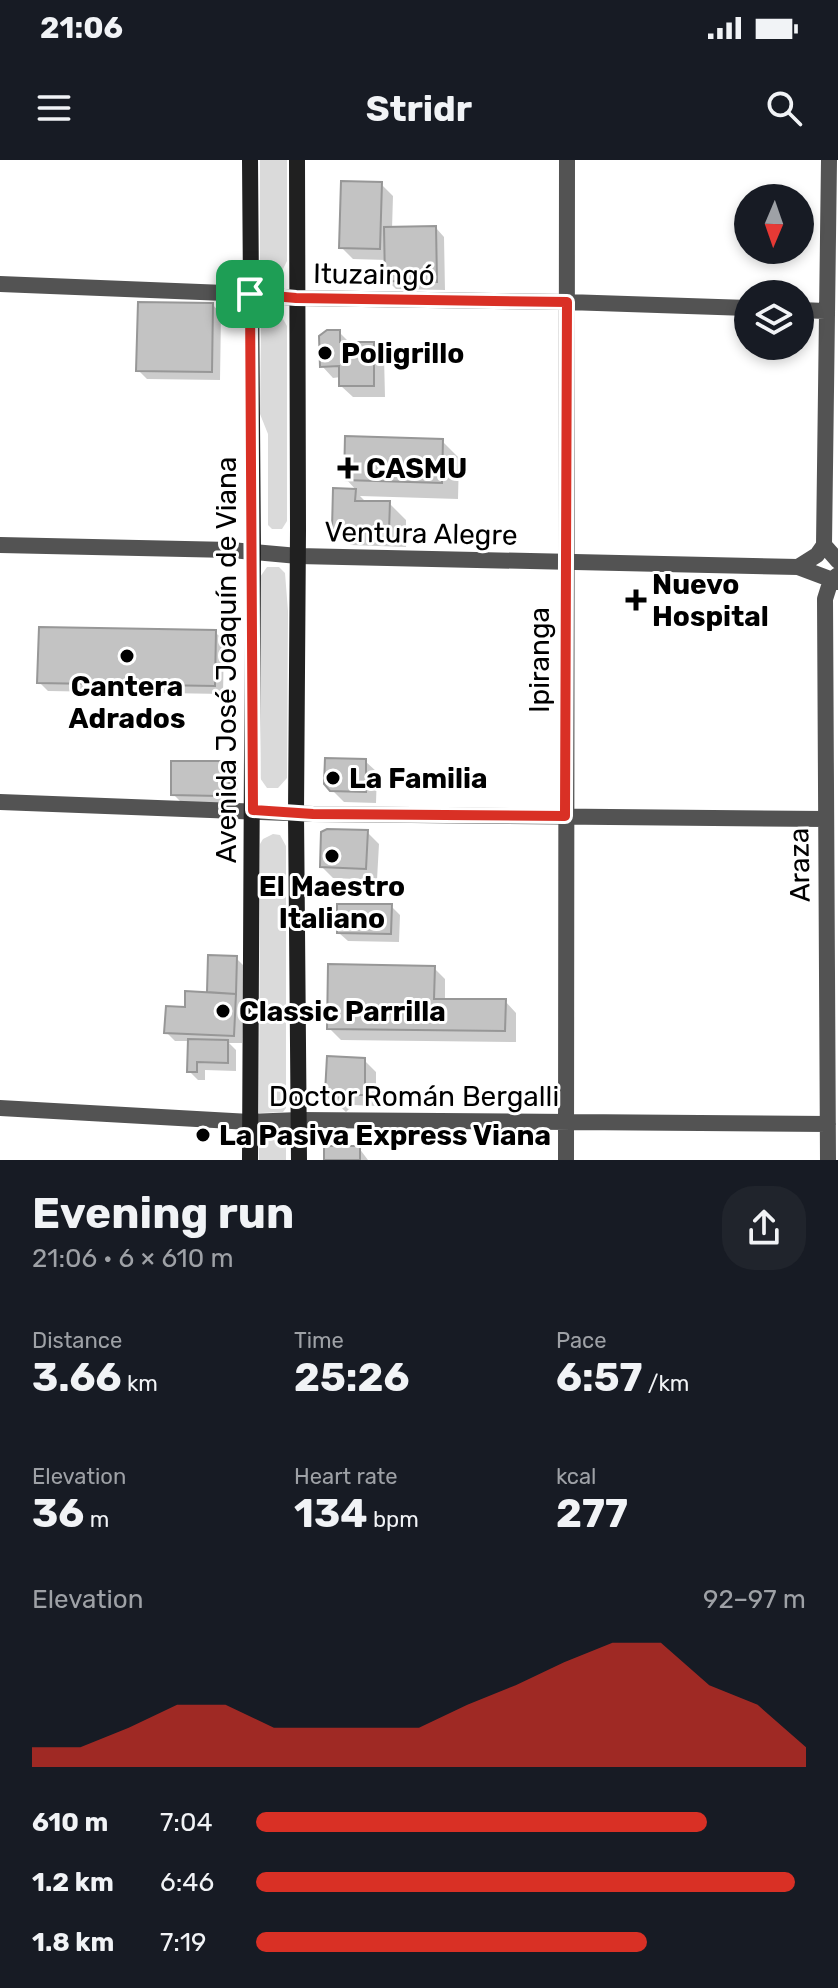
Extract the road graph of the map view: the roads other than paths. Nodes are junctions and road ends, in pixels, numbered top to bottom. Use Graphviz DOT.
graph roads {
  1 [pos="250,160"];
  2 [pos="297,160"];
  3 [pos="567,160"];
  4 [pos="829,160"];
  5 [pos="0,284"];
  6 [pos="250,294"];
  7 [pos="296,298"];
  8 [pos="567,302"];
  9 [pos="734,308"];
  10 [pos="814,311"];
  11 [pos="825,311"];
  12 [pos="0,545"];
  13 [pos="824,545"];
  14 [pos="253,552"];
  15 [pos="298,556"];
  16 [pos="838,561"];
  17 [pos="565,562"];
  18 [pos="798,567"];
  19 [pos="836,579"];
  20 [pos="0,802"];
  21 [pos="253,810"];
  22 [pos="296,813"];
  23 [pos="565,816"];
  24 [pos="825,819"];
  25 [pos="0,1108"];
  26 [pos="299,1120"];
  27 [pos="566,1121"];
  28 [pos="250,1122"];
  29 [pos="828,1124"];
  30 [pos="250,1160"];
  31 [pos="299,1160"];
  32 [pos="566,1160"];
  33 [pos="828,1160"];
  1 -- 6 [label="main road, Avenida José Joaquín de Viana"];
  2 -- 7 [label="main road"];
  3 -- 8 [label="street, Ipiranga"];
  4 -- 11 [label="street"];
  5 -- 6 [label="street, Ituzaingó"];
  6 -- 7 [label="street, Ituzaingó"];
  6 -- 14 [label="main road, Avenida José Joaquín de Viana"];
  7 -- 8 [label="street, Ituzaingó"];
  7 -- 15 [label="main road"];
  8 -- 9 [label="street, Ituzaingó"];
  8 -- 17 [label="street, Ipiranga"];
  10 -- 11 [label="street"];
  11 -- 13 [label="street"];
  12 -- 14 [label="street, Ventura Alegre"];
  13 -- 16 [label="street"];
  13 -- 18 [label="street"];
  14 -- 15 [label="street, Ventura Alegre"];
  14 -- 21 [label="main road, Avenida José Joaquín de Viana"];
  15 -- 17 [label="street, Ventura Alegre"];
  15 -- 22 [label="main road"];
  17 -- 18 [label="street, Ventura Alegre"];
  17 -- 23 [label="street, Ipiranga"];
  18 -- 19 [label="street, Ventura Alegre"];
  19 -- 24 [label="street, Araza"];
  20 -- 21 [label="street"];
  21 -- 22 [label="street"];
  21 -- 28 [label="main road, Avenida José Joaquín de Viana"];
  22 -- 23 [label="street"];
  22 -- 26 [label="main road"];
  23 -- 24 [label="street"];
  23 -- 27 [label="street, Ipiranga"];
  24 -- 29 [label="street, Araza"];
  25 -- 28 [label="street, Doctor Román Bergalli"];
  26 -- 27 [label="street, Doctor Román Bergalli"];
  26 -- 28 [label="street, Doctor Román Bergalli"];
  26 -- 31 [label="main road"];
  27 -- 29 [label="street, Doctor Román Bergalli"];
  27 -- 32 [label="street, Ipiranga"];
  28 -- 30 [label="main road, Avenida José Joaquín de Viana"];
  29 -- 33 [label="street, Araza"];
}
